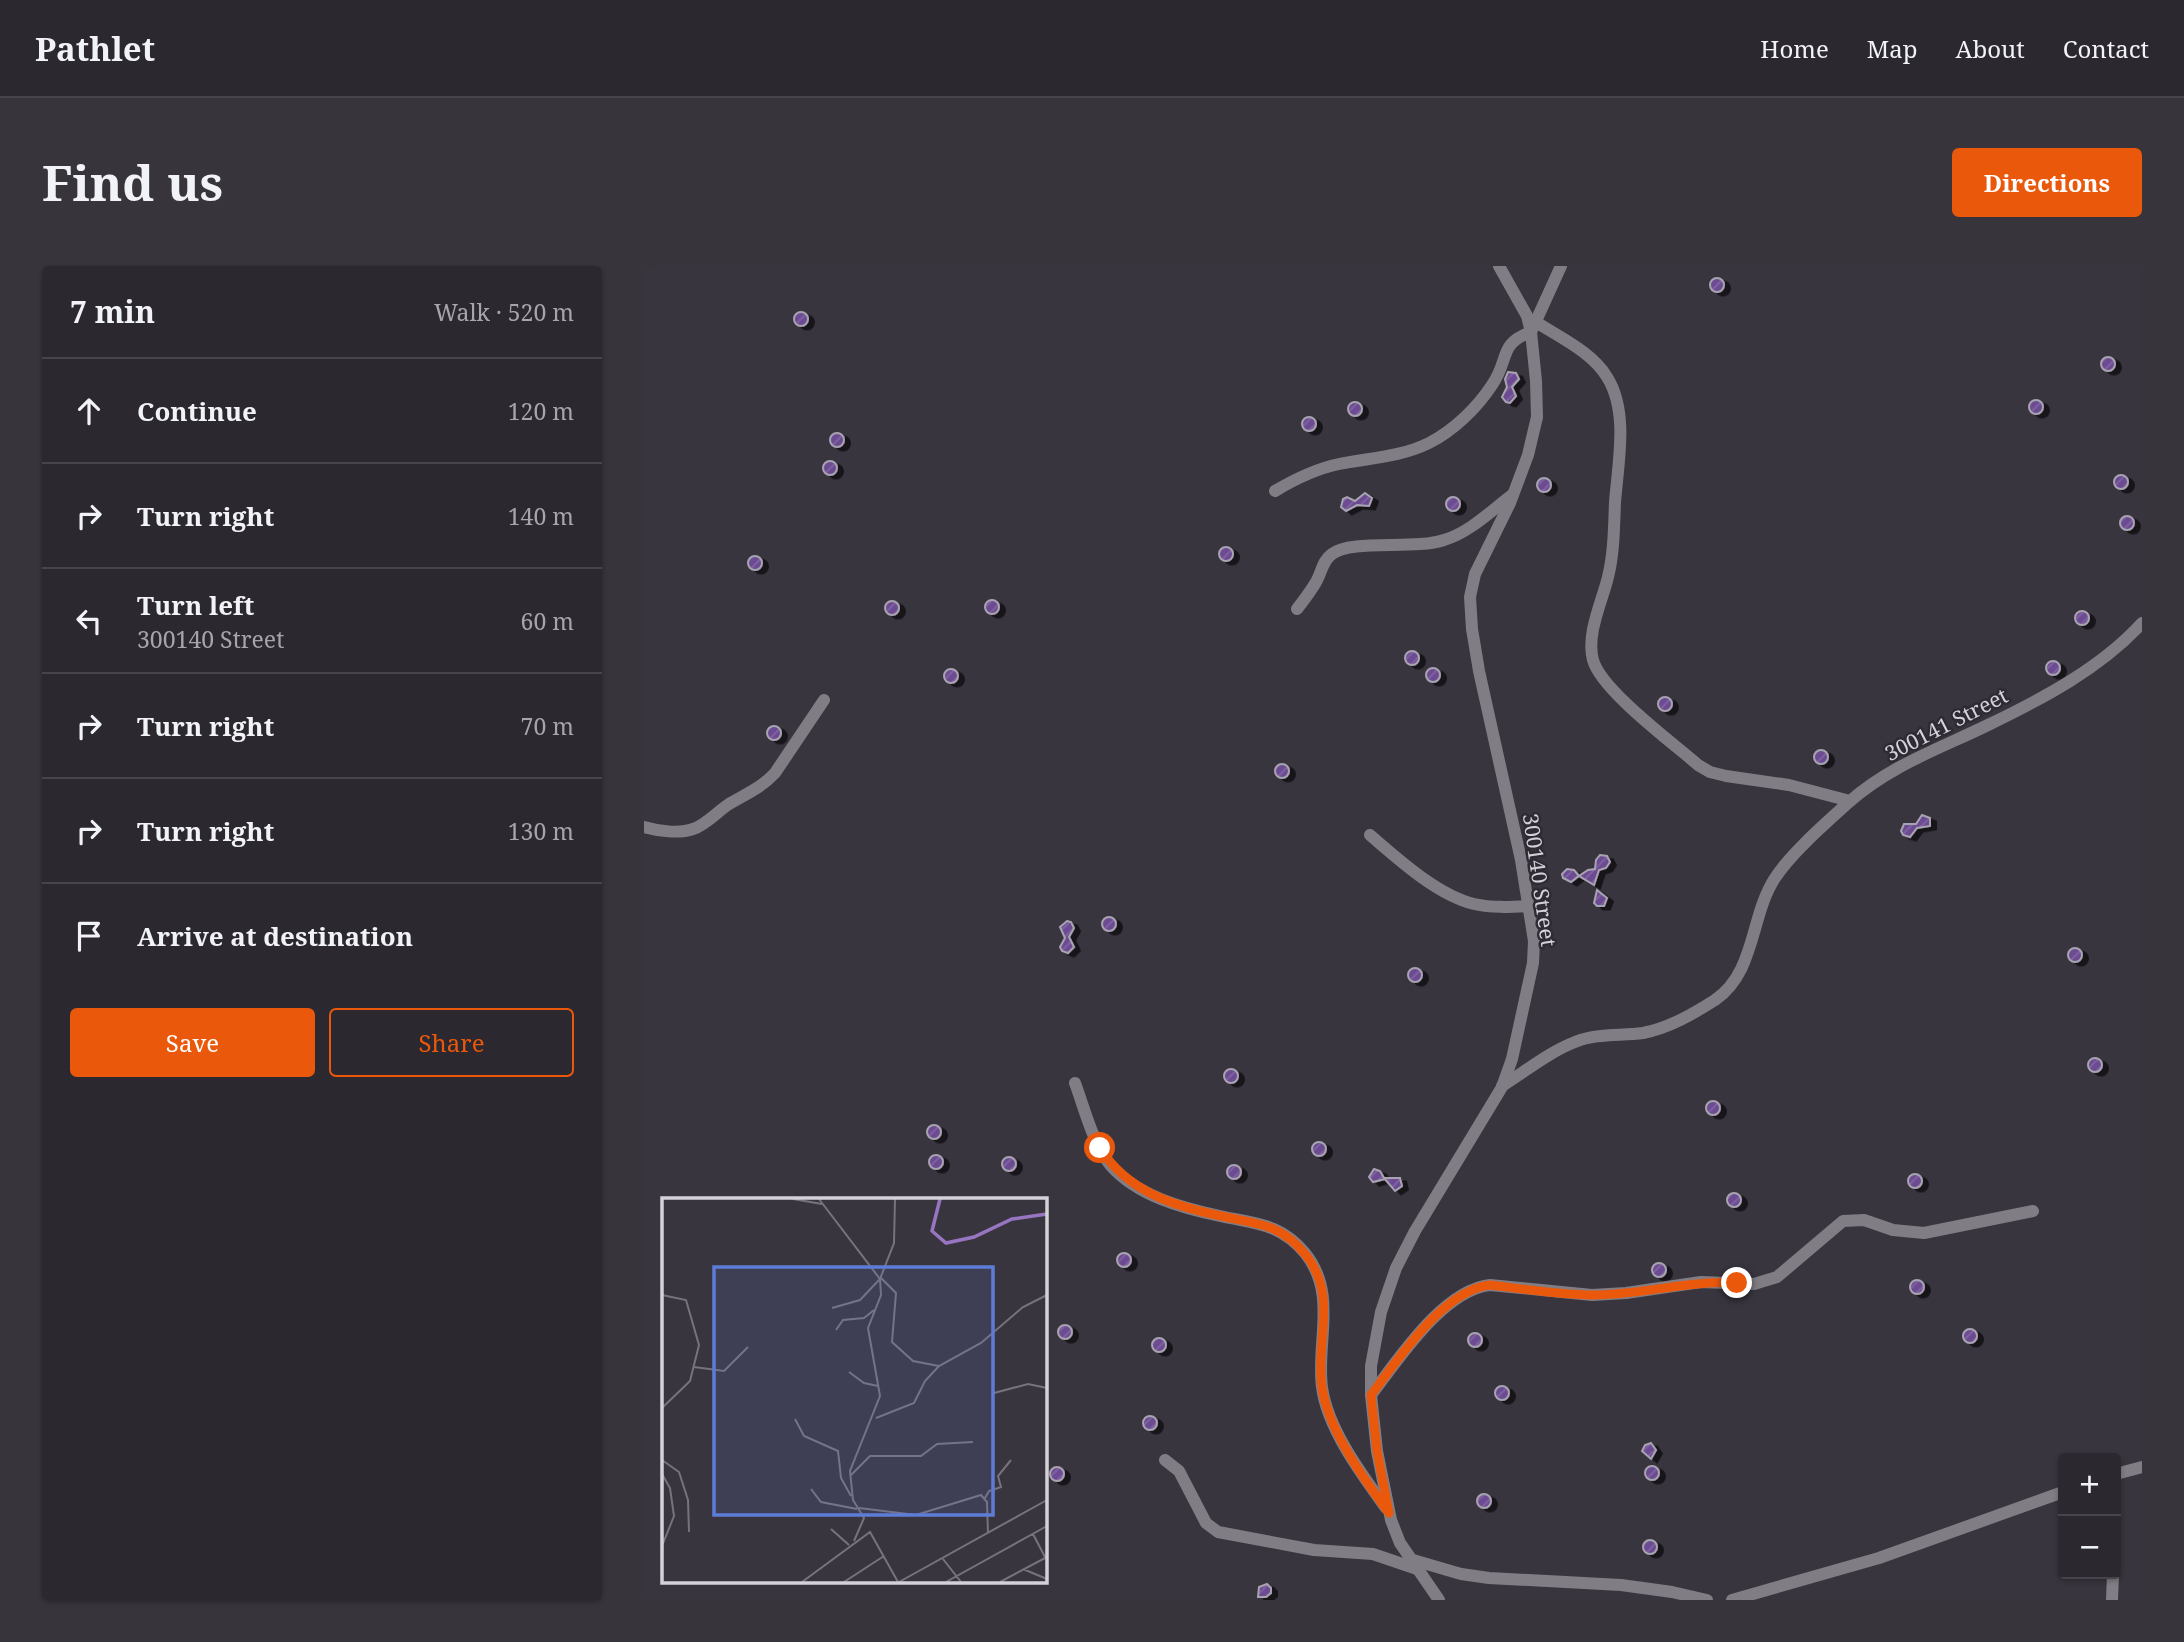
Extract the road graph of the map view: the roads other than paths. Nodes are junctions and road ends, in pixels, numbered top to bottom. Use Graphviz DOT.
graph roads {
  1 [pos="1499,266"];
  2 [pos="1561,266"];
  3 [pos="1534,327"];
  4 [pos="1275,491"];
  5 [pos="1513,494"];
  6 [pos="1297,608"];
  7 [pos="2142,623"];
  8 [pos="824,699"];
  9 [pos="1850,801"];
  10 [pos="644,827"];
  11 [pos="1370,835"];
  12 [pos="1529,906"];
  13 [pos="1074,1083"];
  14 [pos="1502,1087"];
  15 [pos="2033,1211"];
  16 [pos="1371,1395"];
  17 [pos="1165,1460"];
  18 [pos="2142,1466"];
  19 [pos="2121,1472"];
  20 [pos="2058,1494"];
  21 [pos="1389,1513"];
  22 [pos="1416,1565"];
  23 [pos="2113,1579"];
  24 [pos="1439,1600"];
  25 [pos="1707,1600"];
  26 [pos="1732,1600"];
  27 [pos="2112,1600"];
  1 -- 3 [label="street, 300140 Street"];
  2 -- 3 [label="street"];
  3 -- 4 [label="street"];
  3 -- 5 [label="street, 300140 Street"];
  3 -- 9 [label="street"];
  5 -- 6 [label="street"];
  5 -- 12 [label="street, 300140 Street"];
  7 -- 9 [label="street, 300141 Street"];
  8 -- 10 [label="street"];
  9 -- 14 [label="street, 300141 Street"];
  11 -- 12 [label="street"];
  12 -- 14 [label="street, 300140 Street"];
  13 -- 21 [label="street"];
  14 -- 16 [label="street, 300140 Street"];
  15 -- 16 [label="street"];
  16 -- 21 [label="street, 300140 Street"];
  17 -- 22 [label="street"];
  18 -- 19 [label="street"];
  20 -- 26 [label="street"];
  21 -- 22 [label="street, 300140 Street"];
  22 -- 24 [label="street, 300140 Street"];
  22 -- 25 [label="street"];
  23 -- 27 [label="street"];
}
